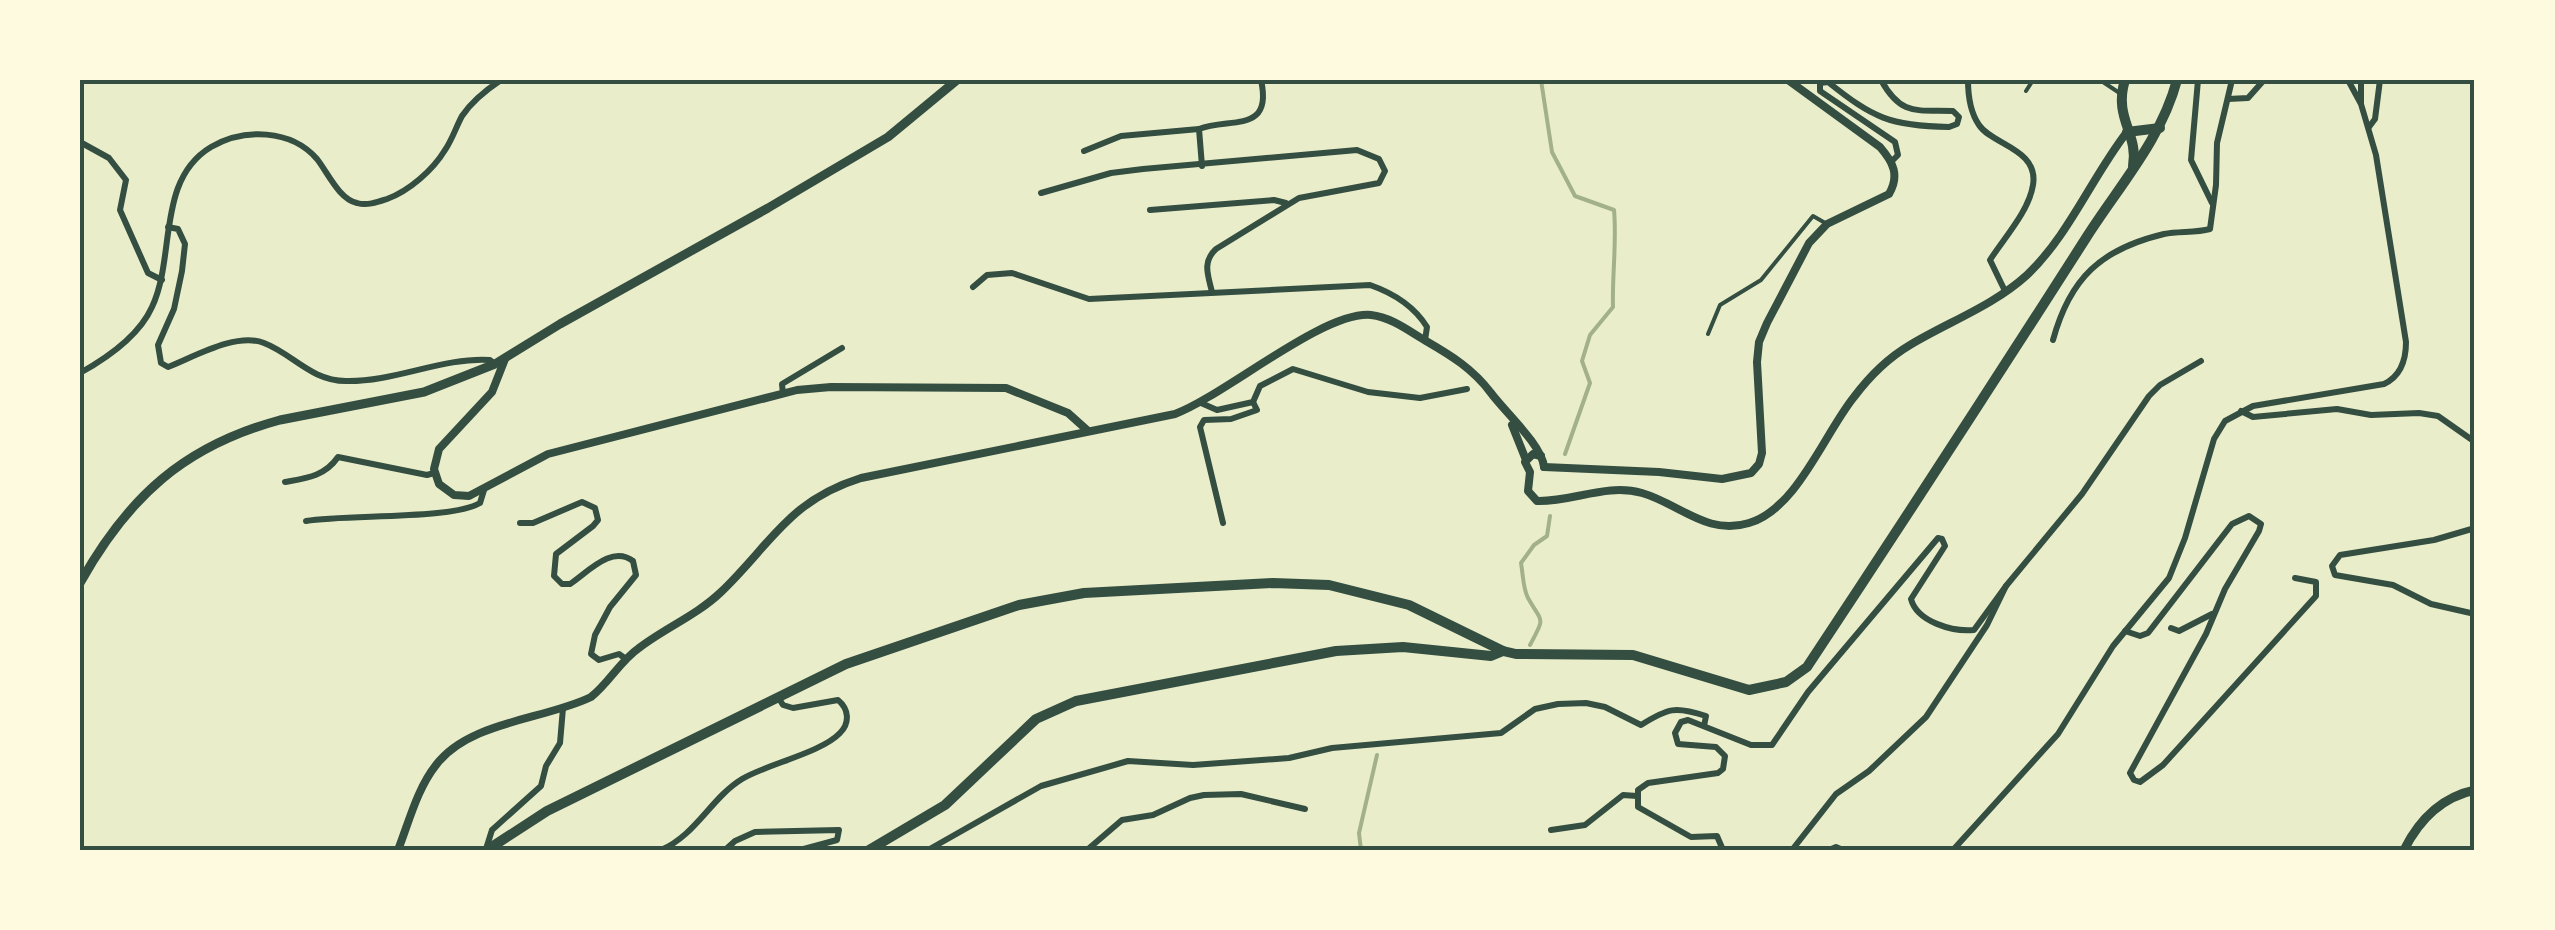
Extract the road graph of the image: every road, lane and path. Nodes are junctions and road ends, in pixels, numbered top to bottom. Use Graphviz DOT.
graph roads {
  1 [pos="502,80"];
  2 [pos="957,80"];
  3 [pos="1261,80"];
  4 [pos="1788,80"];
  5 [pos="1880,80"];
  6 [pos="1968,80"];
  7 [pos="2033,80"];
  8 [pos="2100,80"];
  9 [pos="2124,80"];
  10 [pos="2177,80"];
  11 [pos="2198,80"];
  12 [pos="2232,80"];
  13 [pos="2264,80"];
  14 [pos="2348,80"];
  15 [pos="2361,80"];
  16 [pos="2380,80"];
  17 [pos="1823,81"];
  18 [pos="2026,91"];
  19 [pos="2121,94"];
  20 [pos="2228,99"];
  21 [pos="2361,104"];
  22 [pos="2369,127"];
  23 [pos="2160,128"];
  24 [pos="1200,130"];
  25 [pos="2127,132"];
  26 [pos="80,142"];
  27 [pos="1084,151"];
  28 [pos="1892,161"];
  29 [pos="1202,166"];
  30 [pos="2133,167"];
  31 [pos="1042,194"];
  32 [pos="1287,204"];
  33 [pos="2214,206"];
  34 [pos="1150,210"];
  35 [pos="1826,224"];
  36 [pos="168,227"];
  37 [pos="162,280"];
  38 [pos="972,288"];
  39 [pos="2005,291"];
  40 [pos="1212,292"];
  41 [pos="1708,334"];
  42 [pos="1425,340"];
  43 [pos="2053,340"];
  44 [pos="842,348"];
  45 [pos="2202,361"];
  46 [pos="500,362"];
  47 [pos="80,374"];
  48 [pos="1467,388"];
  49 [pos="783,394"];
  50 [pos="1254,402"];
  51 [pos="1200,403"];
  52 [pos="2240,411"];
  53 [pos="1508,416"];
  54 [pos="1088,430"];
  55 [pos="2475,442"];
  56 [pos="1541,456"];
  57 [pos="1526,460"];
  58 [pos="1544,467"];
  59 [pos="1530,472"];
  60 [pos="434,473"];
  61 [pos="286,482"];
  62 [pos="484,490"];
  63 [pos="306,521"];
  64 [pos="520,522"];
  65 [pos="1224,523"];
  66 [pos="2475,528"];
  67 [pos="2295,578"];
  68 [pos="80,582"];
  69 [pos="2006,586"];
  70 [pos="2213,614"];
  71 [pos="2475,614"];
  72 [pos="2170,628"];
  73 [pos="1462,631"];
  74 [pos="2126,631"];
  75 [pos="1476,638"];
  76 [pos="1820,646"];
  77 [pos="1503,651"];
  78 [pos="1445,652"];
  79 [pos="1462,654"];
  80 [pos="1836,658"];
  81 [pos="626,659"];
  82 [pos="778,697"];
  83 [pos="563,708"];
  84 [pos="1704,726"];
  85 [pos="2475,790"];
  86 [pos="1637,796"];
  87 [pos="1305,809"];
  88 [pos="1551,830"];
  89 [pos="398,850"];
  90 [pos="486,850"];
  91 [pos="661,850"];
  92 [pos="725,850"];
  93 [pos="800,850"];
  94 [pos="869,850"];
  95 [pos="928,850"];
  96 [pos="1087,850"];
  97 [pos="1724,850"];
  98 [pos="1792,850"];
  99 [pos="1829,850"];
  100 [pos="1842,850"];
  101 [pos="1953,850"];
  102 [pos="2404,850"];
  1 -- 36 [label="street"];
  2 -- 46 [label="main road"];
  3 -- 24 [label="street"];
  4 -- 28 [label="street"];
  5 -- 17 [label="street"];
  6 -- 39 [label="street"];
  7 -- 18 [label="lane"];
  8 -- 19 [label="lane"];
  9 -- 19 [label="main road"];
  10 -- 23 [label="main road"];
  11 -- 33 [label="street"];
  12 -- 20 [label="street"];
  13 -- 20 [label="street"];
  14 -- 21 [label="street"];
  15 -- 21 [label="street"];
  16 -- 22 [label="street"];
  17 -- 28 [label="street"];
  19 -- 25 [label="main road"];
  20 -- 33 [label="street"];
  21 -- 22 [label="street"];
  22 -- 52 [label="street"];
  23 -- 25 [label="main road"];
  23 -- 30 [label="main road"];
  24 -- 27 [label="street"];
  24 -- 29 [label="street"];
  25 -- 30 [label="main road"];
  25 -- 39 [label="street"];
  26 -- 37 [label="street"];
  28 -- 35 [label="street"];
  29 -- 31 [label="street"];
  29 -- 32 [label="street"];
  30 -- 76 [label="main road"];
  32 -- 34 [label="street"];
  32 -- 40 [label="street"];
  33 -- 43 [label="street"];
  35 -- 41 [label="lane"];
  35 -- 58 [label="street"];
  36 -- 37 [label="street"];
  36 -- 46 [label="street"];
  37 -- 47 [label="street"];
  38 -- 40 [label="street"];
  39 -- 59 [label="street"];
  40 -- 42 [label="street"];
  42 -- 51 [label="street"];
  42 -- 53 [label="street"];
  44 -- 49 [label="street"];
  45 -- 69 [label="street"];
  46 -- 60 [label="street"];
  46 -- 68 [label="main road"];
  48 -- 50 [label="street"];
  49 -- 54 [label="street"];
  49 -- 62 [label="street"];
  50 -- 51 [label="street"];
  50 -- 65 [label="street"];
  51 -- 54 [label="street"];
  52 -- 55 [label="street"];
  52 -- 74 [label="street"];
  53 -- 56 [label="street"];
  53 -- 57 [label="street"];
  54 -- 81 [label="street"];
  56 -- 57 [label="street"];
  56 -- 58 [label="street"];
  57 -- 59 [label="street"];
  58 -- 59 [label="street"];
  60 -- 61 [label="street"];
  60 -- 62 [label="street"];
  62 -- 63 [label="street"];
  64 -- 81 [label="street"];
  66 -- 71 [label="street"];
  67 -- 70 [label="street"];
  69 -- 80 [label="street"];
  69 -- 98 [label="street"];
  70 -- 72 [label="street"];
  70 -- 74 [label="street"];
  73 -- 75 [label="main road"];
  73 -- 78 [label="main road"];
  73 -- 82 [label="main road"];
  74 -- 101 [label="street"];
  75 -- 77 [label="main road"];
  75 -- 79 [label="main road"];
  76 -- 77 [label="main road"];
  76 -- 80 [label="street"];
  77 -- 79 [label="main road"];
  78 -- 79 [label="main road"];
  78 -- 94 [label="main road"];
  80 -- 84 [label="street"];
  81 -- 83 [label="street"];
  82 -- 90 [label="main road"];
  82 -- 91 [label="street"];
  83 -- 89 [label="street"];
  83 -- 90 [label="street"];
  84 -- 86 [label="street"];
  84 -- 95 [label="street"];
  85 -- 102 [label="main road"];
  86 -- 88 [label="street"];
  86 -- 97 [label="street"];
  87 -- 96 [label="street"];
  92 -- 93 [label="street"];
  99 -- 100 [label="street"];
}
